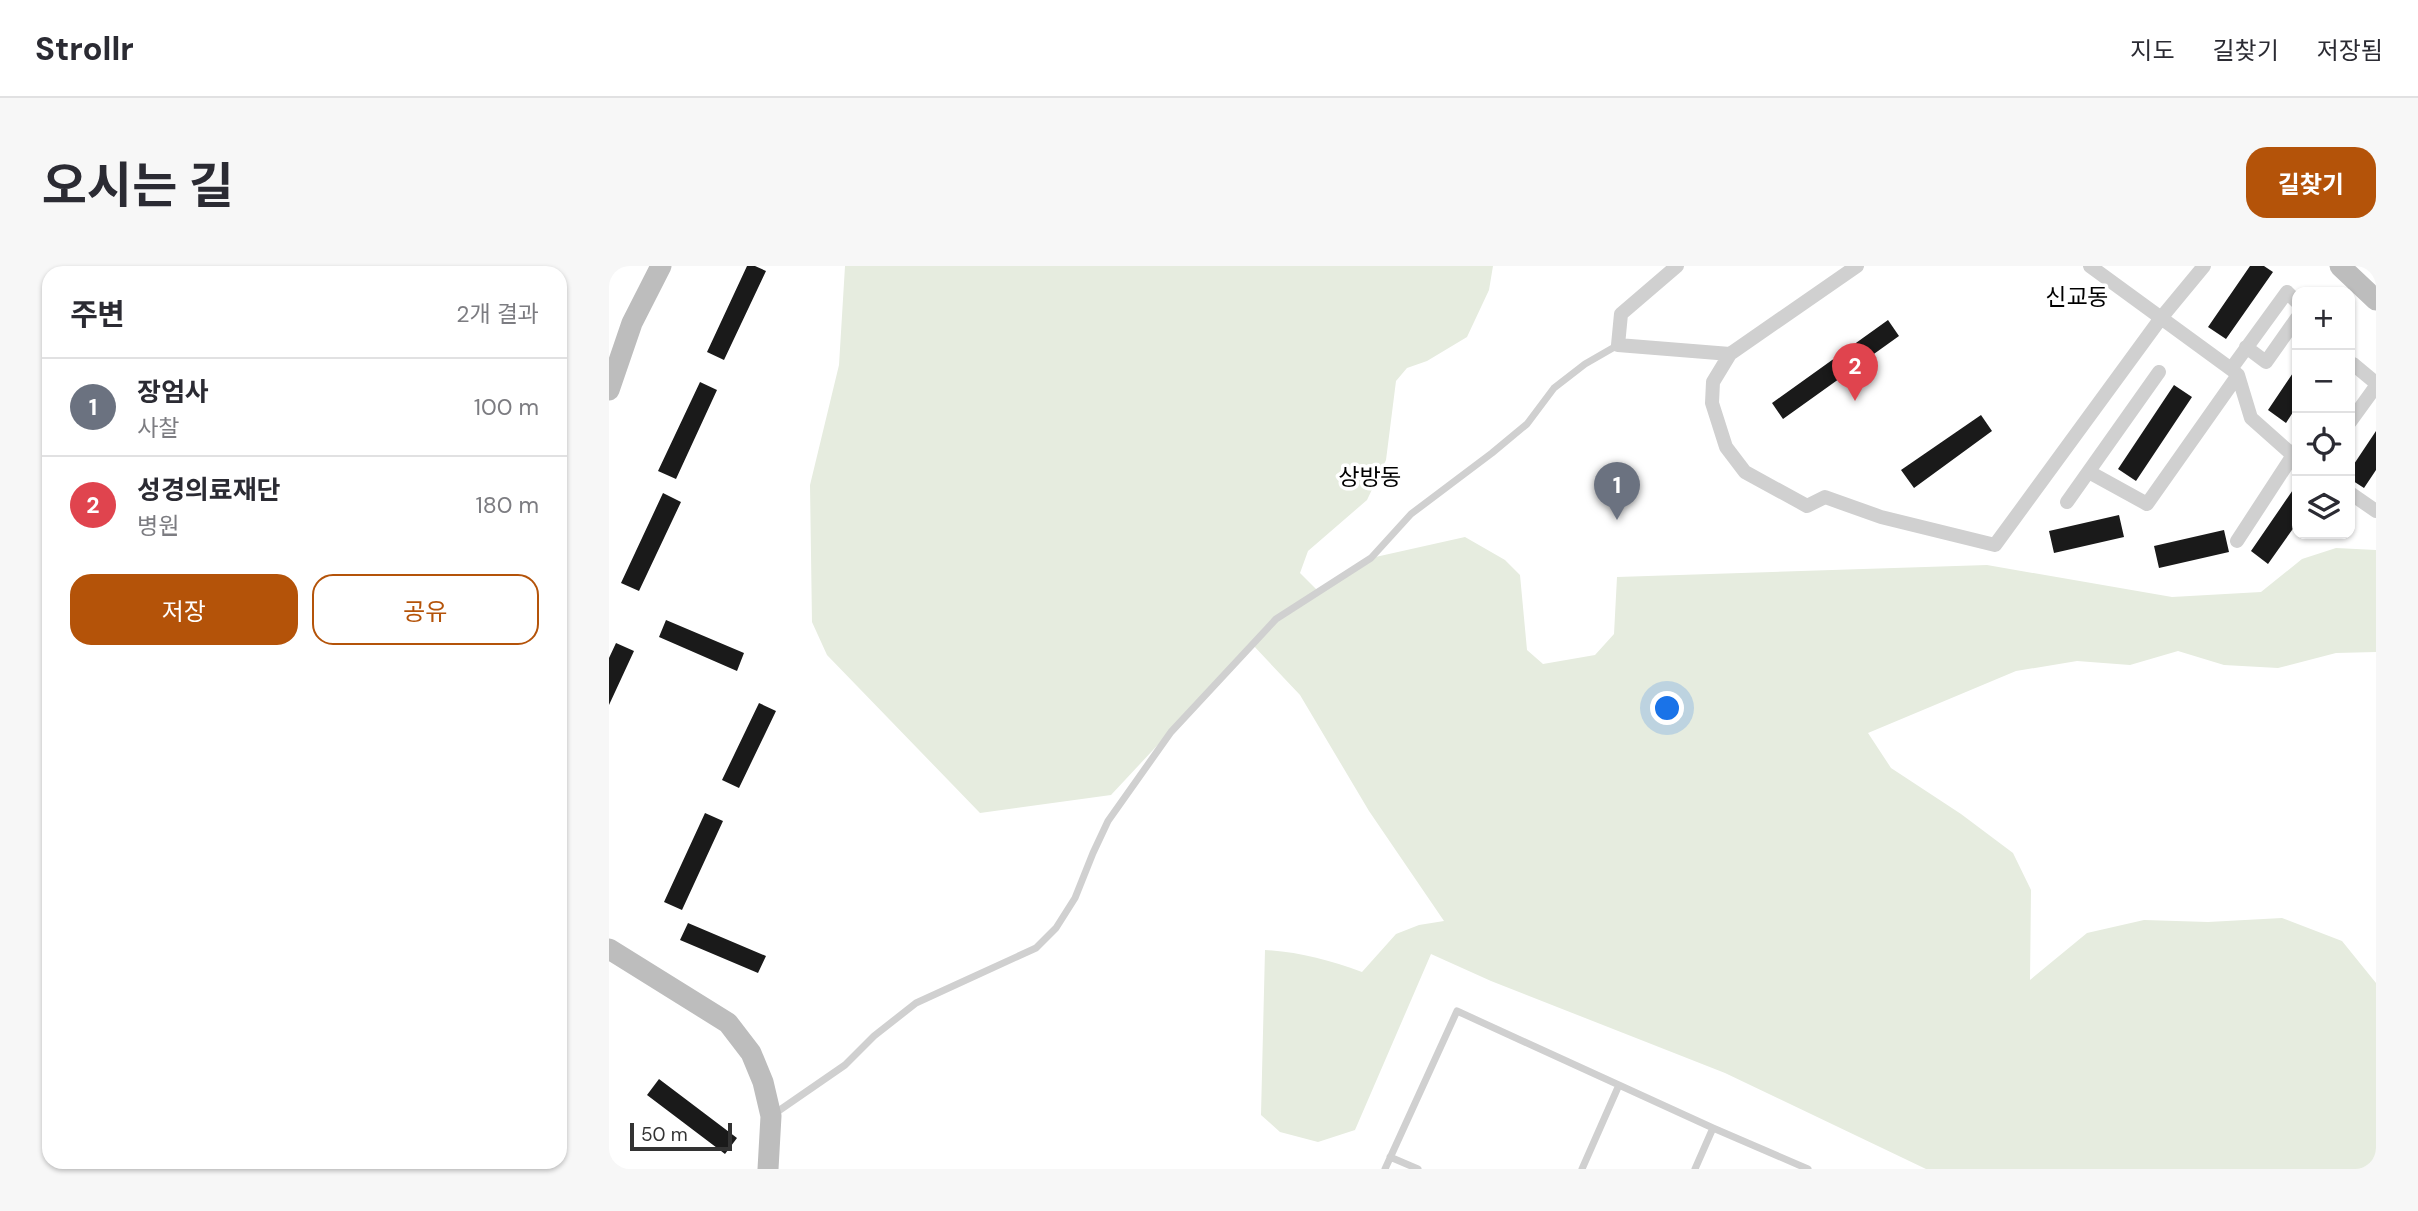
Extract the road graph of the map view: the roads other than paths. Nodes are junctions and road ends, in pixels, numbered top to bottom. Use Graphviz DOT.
graph roads {
  1 [pos="661,266"];
  2 [pos="1677,266"];
  3 [pos="1857,266"];
  4 [pos="2090,266"];
  5 [pos="2204,266"];
  6 [pos="2340,266"];
  7 [pos="2292,297"];
  8 [pos="2376,300"];
  9 [pos="2161,318"];
  10 [pos="2292,325"];
  11 [pos="1618,345"];
  12 [pos="2246,347"];
  13 [pos="1730,354"];
  14 [pos="615,356"];
  15 [pos="2355,366"];
  16 [pos="2159,372"];
  17 [pos="2234,372"];
  18 [pos="2376,385"];
  19 [pos="609,390"];
  20 [pos="2355,415"];
  21 [pos="2292,451"];
  22 [pos="2292,460"];
  23 [pos="2089,472"];
  24 [pos="2355,497"];
  25 [pos="2067,502"];
  26 [pos="2376,511"];
  27 [pos="2237,541"];
  28 [pos="609,949"];
  29 [pos="1619,1085"];
  30 [pos="771,1116"];
  31 [pos="1713,1128"];
  32 [pos="1390,1157"];
  33 [pos="768,1169"];
  34 [pos="1385,1169"];
  35 [pos="1418,1169"];
  36 [pos="1582,1169"];
  37 [pos="1695,1169"];
  38 [pos="1808,1169"];
  1 -- 14 [label="street"];
  2 -- 11 [label="street"];
  3 -- 13 [label="street"];
  4 -- 9 [label="street"];
  5 -- 9 [label="street"];
  6 -- 8 [label="street"];
  7 -- 12 [label="street"];
  9 -- 13 [label="street"];
  9 -- 17 [label="street"];
  10 -- 12 [label="street"];
  11 -- 13 [label="street"];
  11 -- 30 [label="lane"];
  12 -- 17 [label="street"];
  14 -- 19 [label="street"];
  15 -- 18 [label="street"];
  16 -- 23 [label="street"];
  17 -- 21 [label="street"];
  17 -- 23 [label="street"];
  18 -- 20 [label="street"];
  22 -- 27 [label="street"];
  23 -- 25 [label="street"];
  24 -- 26 [label="street"];
  28 -- 30 [label="street"];
  29 -- 31 [label="lane"];
  29 -- 32 [label="lane"];
  29 -- 36 [label="lane"];
  30 -- 33 [label="street"];
  31 -- 37 [label="lane"];
  31 -- 38 [label="lane"];
  32 -- 34 [label="lane"];
  32 -- 35 [label="lane"];
}
